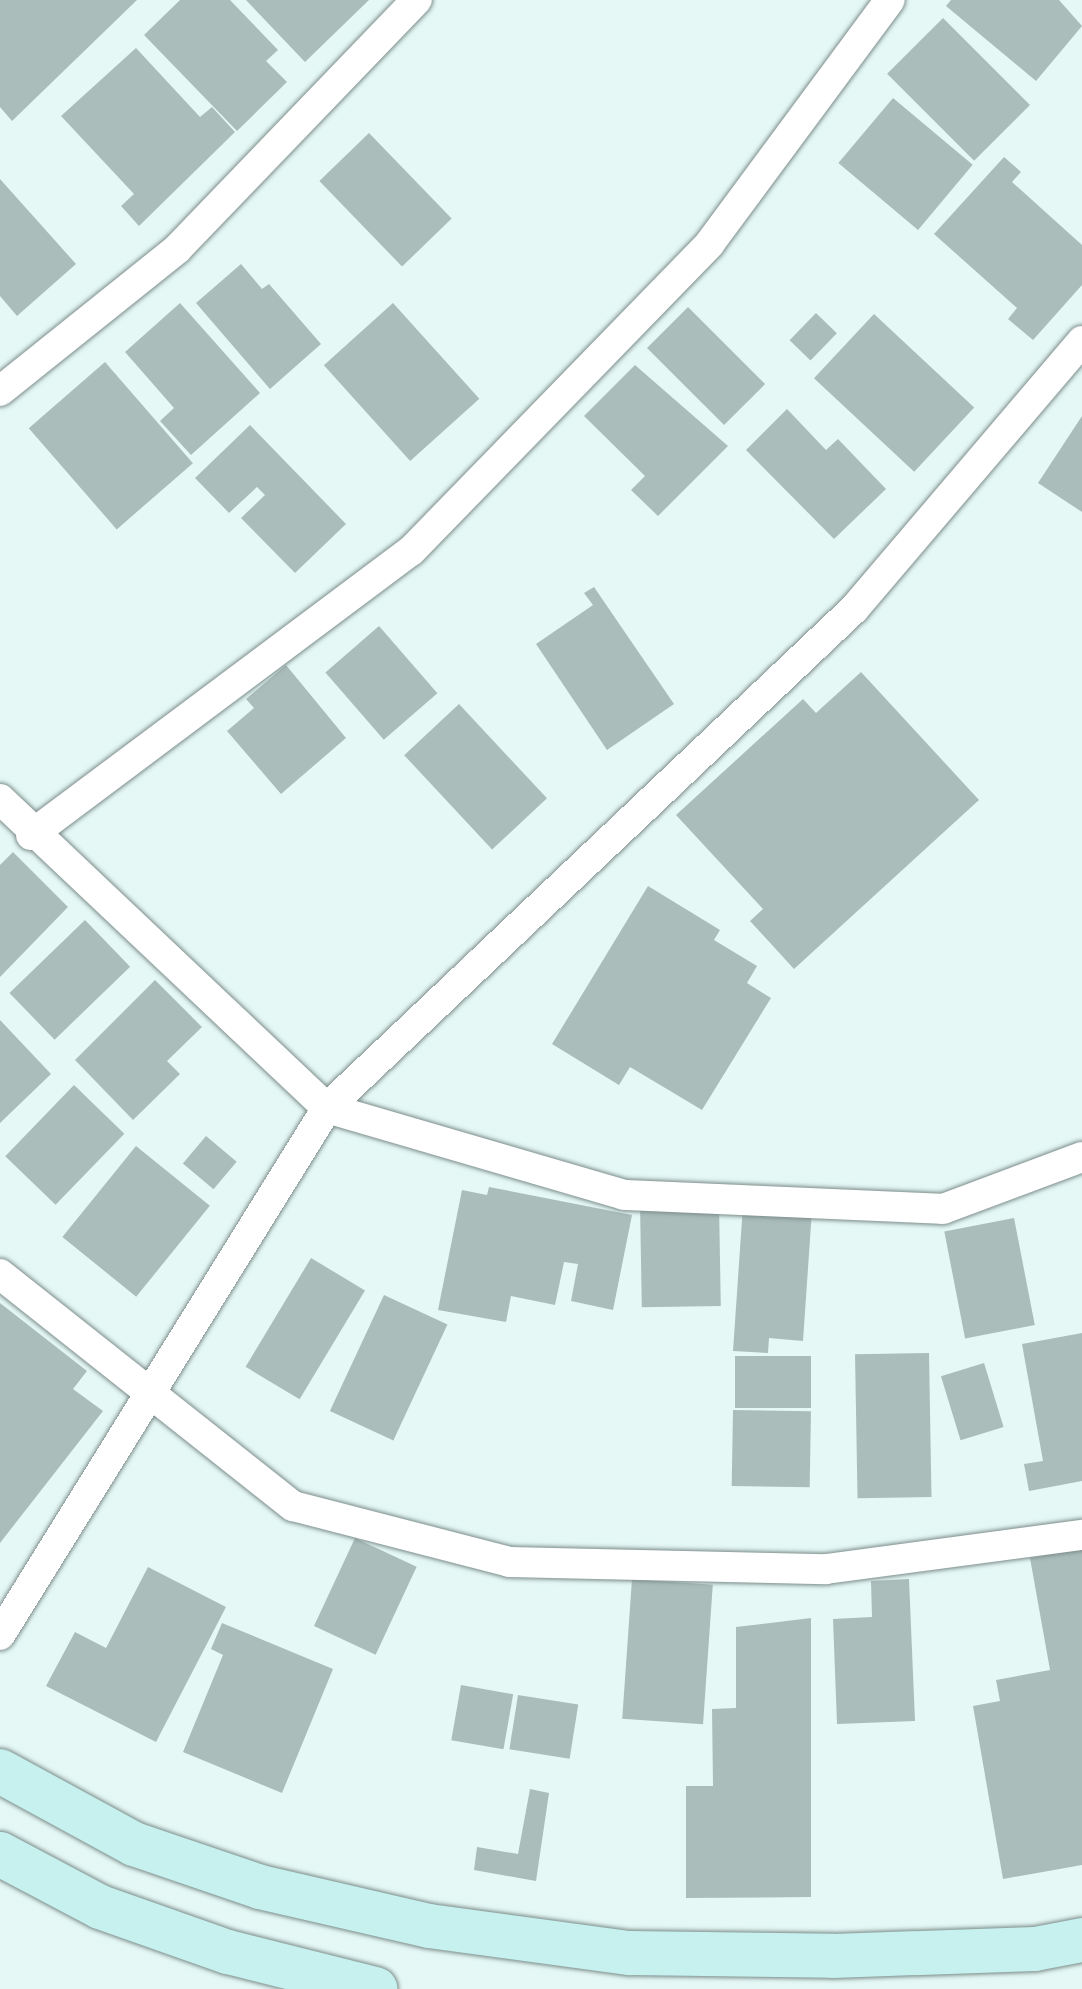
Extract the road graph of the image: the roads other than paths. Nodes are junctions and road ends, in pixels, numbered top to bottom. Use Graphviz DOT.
graph roads {
  1 [pos="417,0"];
  2 [pos="890,0"];
  3 [pos="1082,341"];
  4 [pos="0,391"];
  5 [pos="0,799"];
  6 [pos="31,835"];
  7 [pos="327,1108"];
  8 [pos="1082,1157"];
  9 [pos="0,1274"];
  10 [pos="152,1399"];
  11 [pos="1082,1535"];
  12 [pos="0,1635"];
  13 [pos="0,1771"];
  14 [pos="0,1854"];
  15 [pos="1082,1940"];
  16 [pos="375,1989"];
  1 -- 4 [label="street"];
  2 -- 6 [label="street"];
  3 -- 7 [label="street"];
  5 -- 6 [label="street"];
  6 -- 7 [label="street"];
  7 -- 8 [label="street"];
  7 -- 10 [label="street"];
  9 -- 10 [label="street"];
  10 -- 11 [label="street"];
  10 -- 12 [label="street"];
  13 -- 15 [label="main road"];
  14 -- 16 [label="main road"];
}
